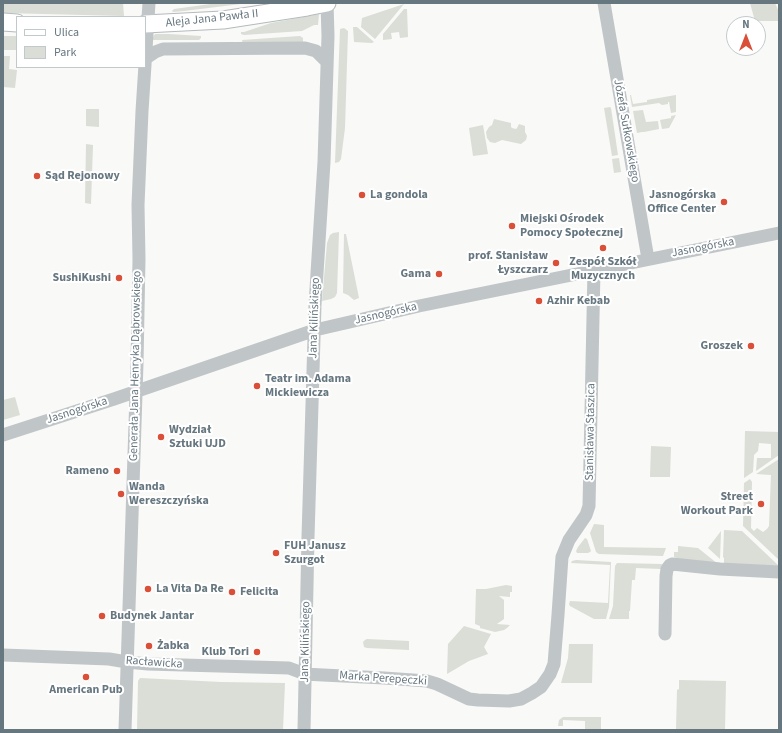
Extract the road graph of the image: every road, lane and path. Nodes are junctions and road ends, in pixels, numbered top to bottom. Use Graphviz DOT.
graph roads {
  1 [pos="149,3"];
  2 [pos="327,3"];
  3 [pos="604,3"];
  4 [pos="3,22"];
  5 [pos="16,22"];
  6 [pos="146,24"];
  7 [pos="146,58"];
  8 [pos="327,62"];
  9 [pos="145,68"];
  10 [pos="779,233"];
  11 [pos="648,259"];
  12 [pos="594,270"];
  13 [pos="315,330"];
  14 [pos="136,391"];
  15 [pos="3,435"];
  16 [pos="779,572"];
  17 [pos="560,586"];
  18 [pos="665,634"];
  19 [pos="3,655"];
  20 [pos="127,662"];
  21 [pos="305,674"];
  22 [pos="125,730"];
  23 [pos="304,730"];
  1 -- 6 [label="street, Generała Jana Henryka Dąbrowskiego"];
  2 -- 6 [label="main road, Aleja Jana Pawła II"];
  2 -- 8 [label="street, Jana Kilińskiego"];
  3 -- 11 [label="street, Józefa Sułkowskiego"];
  4 -- 5 [label="main road"];
  6 -- 7 [label="street, Generała Jana Henryka Dąbrowskiego"];
  7 -- 8 [label="street"];
  8 -- 13 [label="street, Jana Kilińskiego"];
  9 -- 14 [label="street, Generała Jana Henryka Dąbrowskiego"];
  10 -- 11 [label="street, Jasnogórska"];
  11 -- 12 [label="street, Jasnogórska"];
  12 -- 13 [label="street, Jasnogórska"];
  12 -- 17 [label="street, Stanisława Staszica"];
  13 -- 14 [label="street, Jasnogórska"];
  13 -- 21 [label="street, Jana Kilińskiego"];
  14 -- 15 [label="street, Jasnogórska"];
  14 -- 20 [label="street, Generała Jana Henryka Dąbrowskiego"];
  16 -- 18 [label="street"];
  17 -- 21 [label="street, Marka Perepeczki"];
  19 -- 20 [label="street, Racławicka"];
  20 -- 21 [label="street, Racławicka"];
  20 -- 22 [label="street, Generała Jana Henryka Dąbrowskiego"];
  21 -- 23 [label="street, Jana Kilińskiego"];
}
